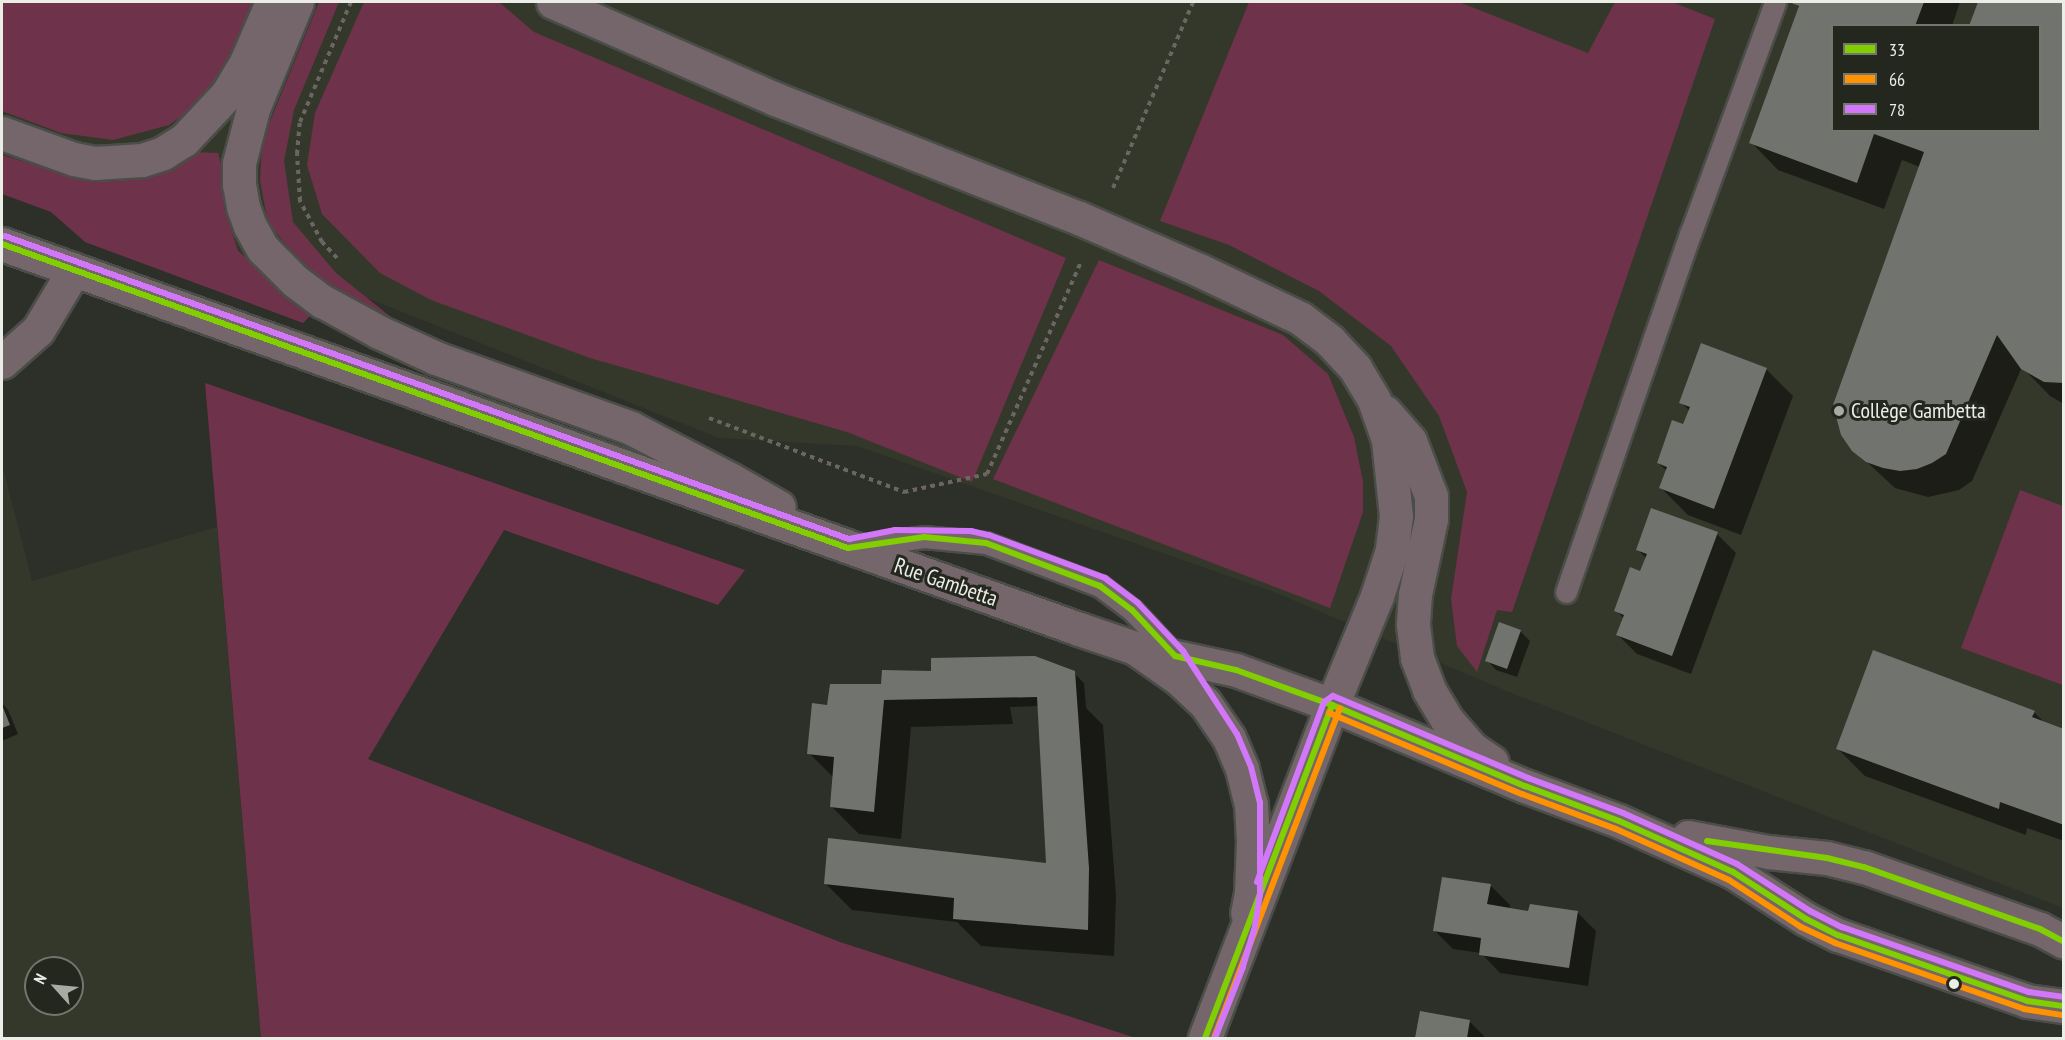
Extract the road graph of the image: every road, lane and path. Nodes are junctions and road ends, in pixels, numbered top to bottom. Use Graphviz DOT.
graph roads {
  1 [pos="272,2"];
  2 [pos="297,2"];
  3 [pos="351,2"];
  4 [pos="553,2"];
  5 [pos="1193,2"];
  6 [pos="1775,2"];
  7 [pos="2,133"];
  8 [pos="1097,226"];
  9 [pos="2,244"];
  10 [pos="346,264"];
  11 [pos="74,270"];
  12 [pos="2,362"];
  13 [pos="1374,400"];
  14 [pos="704,417"];
  15 [pos="848,548"];
  16 [pos="1566,592"];
  17 [pos="1135,648"];
  18 [pos="1175,656"];
  19 [pos="1205,703"];
  20 [pos="1332,705"];
  21 [pos="1525,786"];
  22 [pos="1619,821"];
  23 [pos="2064,942"];
  24 [pos="1235,964"];
  25 [pos="2064,1006"];
  26 [pos="1205,1038"];
  1 -- 7 [label="street"];
  2 -- 15 [label="street"];
  3 -- 10 [label="path"];
  4 -- 8 [label="street"];
  5 -- 8 [label="path"];
  6 -- 16 [label="lane"];
  8 -- 13 [label="street"];
  8 -- 14 [label="path"];
  9 -- 11 [label="street, Rue Gambetta"];
  11 -- 12 [label="street"];
  11 -- 15 [label="street, Rue Gambetta"];
  13 -- 20 [label="street"];
  13 -- 21 [label="street"];
  15 -- 17 [label="street, Rue Gambetta"];
  15 -- 18 [label="lane"];
  17 -- 18 [label="street, Rue Gambetta"];
  17 -- 19 [label="street"];
  18 -- 19 [label="lane"];
  18 -- 20 [label="street, Rue Gambetta"];
  19 -- 24 [label="street"];
  20 -- 21 [label="street, Rue Gambetta"];
  20 -- 24 [label="street"];
  21 -- 22 [label="street, Rue Gambetta"];
  22 -- 23 [label="street, Rue Gambetta"];
  22 -- 25 [label="street, Rue Gambetta"];
  24 -- 26 [label="street"];
}
